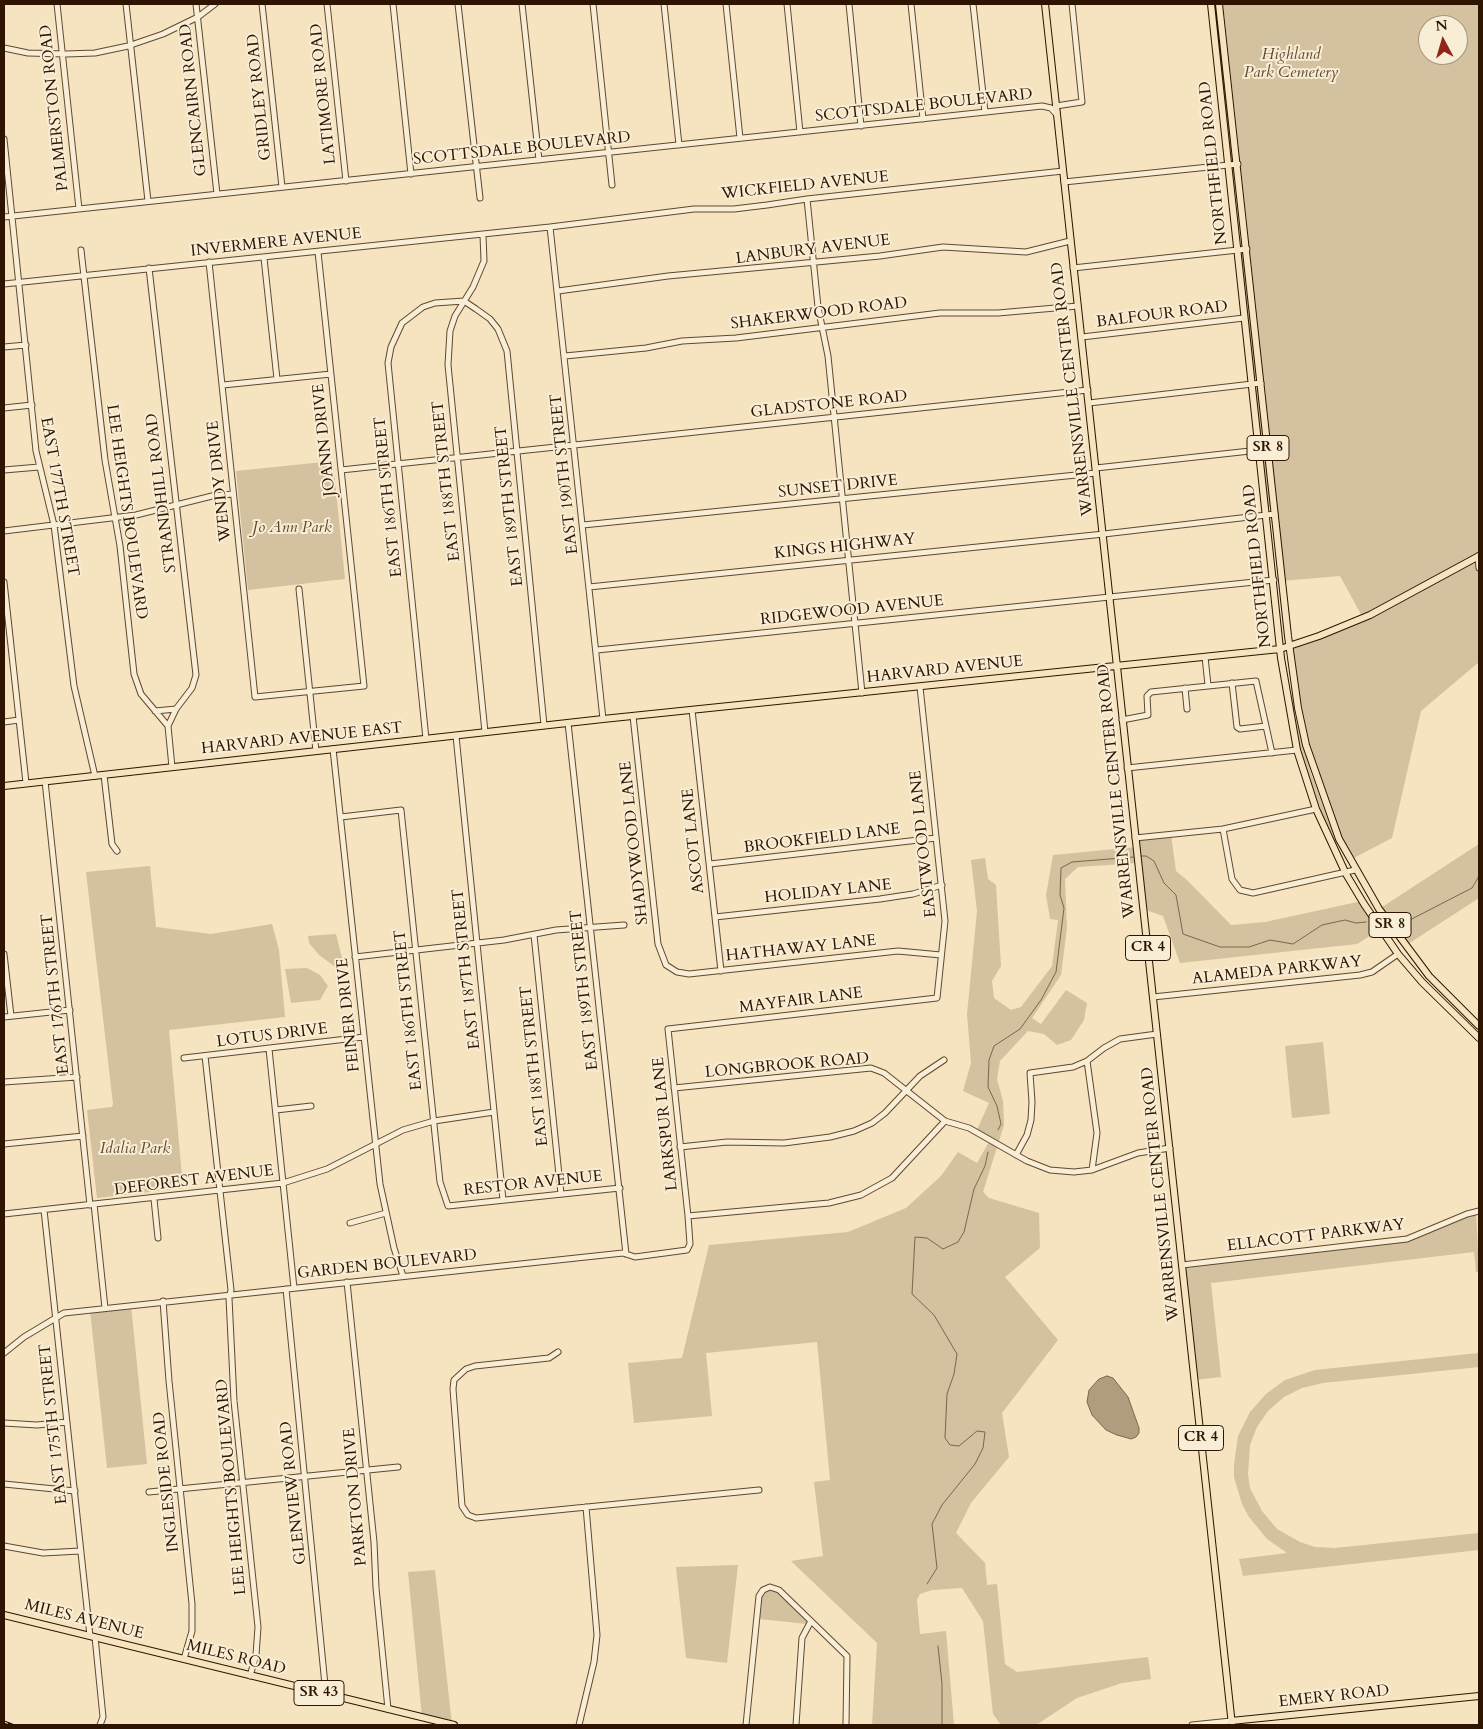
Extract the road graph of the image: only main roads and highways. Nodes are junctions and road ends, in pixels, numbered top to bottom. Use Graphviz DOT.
graph roads {
  1 [pos="1045,4"];
  2 [pos="1211,4"];
  3 [pos="1219,4"];
  4 [pos="1479,556"];
  5 [pos="1289,647"];
  6 [pos="1280,649"];
  7 [pos="1117,667"];
  8 [pos="603,719"];
  9 [pos="4,786"];
  10 [pos="1479,1026"];
  11 [pos="1479,1038"];
  12 [pos="4,1615"];
  13 [pos="158,1652"];
  14 [pos="1479,1696"];
  15 [pos="1231,1723"];
  16 [pos="454,1725"];
  1 -- 7 [label="main road, WARRENSVILLE CENTER ROAD / CR 4"];
  2 -- 6 [label="main road, NORTHFIELD ROAD / SR 8"];
  3 -- 5 [label="main road, NORTHFIELD ROAD / SR 8"];
  4 -- 5 [label="main road, HARVARD AVENUE"];
  5 -- 6 [label="main road, HARVARD AVENUE"];
  5 -- 10 [label="main road, NORTHFIELD ROAD / SR 8"];
  6 -- 7 [label="main road, HARVARD AVENUE"];
  6 -- 11 [label="main road, NORTHFIELD ROAD / SR 8"];
  7 -- 8 [label="main road, HARVARD AVENUE"];
  7 -- 15 [label="main road, WARRENSVILLE CENTER ROAD / CR 4"];
  8 -- 9 [label="main road, HARVARD AVENUE EAST"];
  12 -- 13 [label="main road, MILES AVENUE / SR 43"];
  13 -- 16 [label="main road, MILES ROAD / SR 43"];
  14 -- 15 [label="main road, EMERY ROAD"];
}
